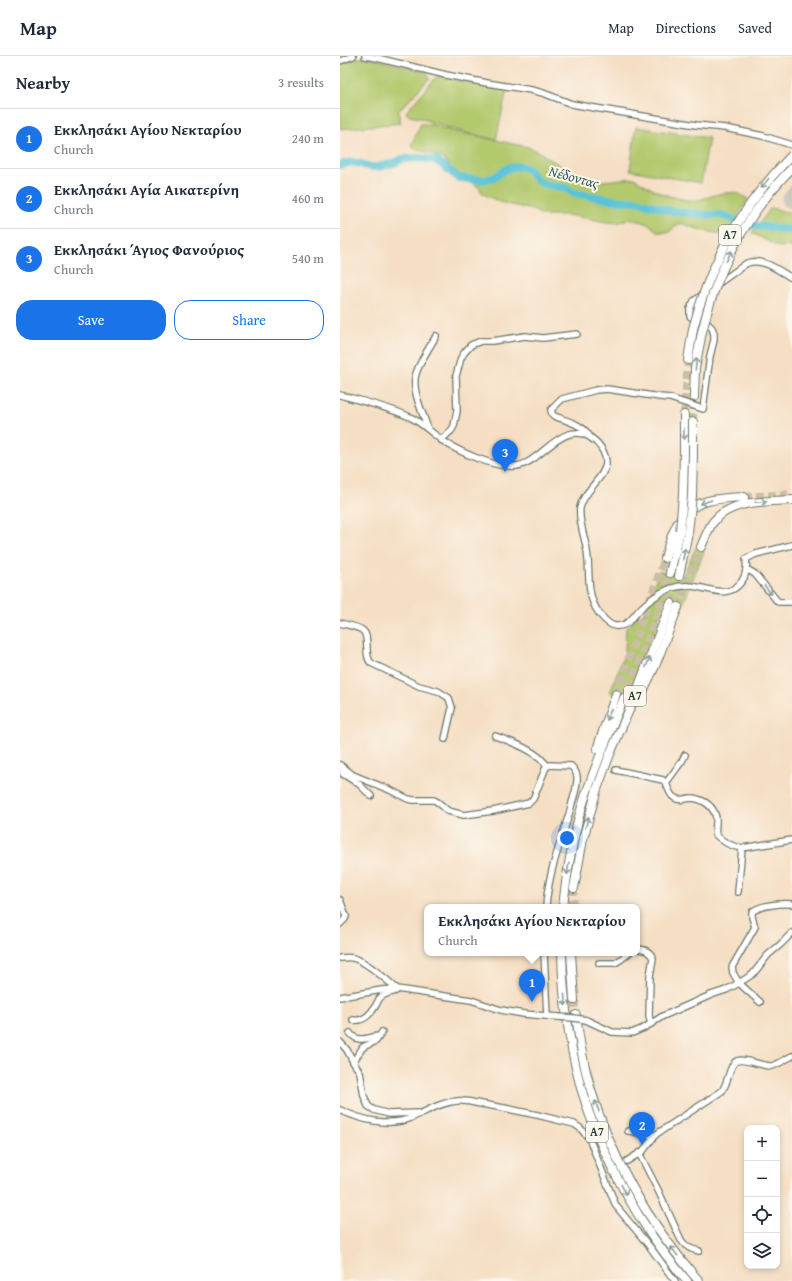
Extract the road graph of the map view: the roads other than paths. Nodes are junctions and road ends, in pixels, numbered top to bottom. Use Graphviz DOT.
graph roads {
  1 [pos="353,56"];
  2 [pos="365,56"];
  3 [pos="340,61"];
  4 [pos="792,145"];
  5 [pos="792,155"];
  6 [pos="792,168"];
  7 [pos="792,278"];
  8 [pos="577,334"];
  9 [pos="436,336"];
  10 [pos="688,360"];
  11 [pos="340,395"];
  12 [pos="694,397"];
  13 [pos="684,415"];
  14 [pos="693,422"];
  15 [pos="428,429"];
  16 [pos="590,438"];
  17 [pos="442,440"];
  18 [pos="744,497"];
  19 [pos="792,500"];
  20 [pos="792,545"];
  21 [pos="701,547"];
  22 [pos="665,558"];
  23 [pos="746,570"];
  24 [pos="670,573"];
  25 [pos="679,576"];
  26 [pos="792,602"];
  27 [pos="675,605"];
  28 [pos="340,623"];
  29 [pos="616,694"];
  30 [pos="624,698"];
  31 [pos="495,736"];
  32 [pos="444,739"];
  33 [pos="685,755"];
  34 [pos="341,766"];
  35 [pos="547,766"];
  36 [pos="616,770"];
  37 [pos="666,783"];
  38 [pos="371,796"];
  39 [pos="583,804"];
  40 [pos="792,840"];
  41 [pos="742,848"];
  42 [pos="574,888"];
  43 [pos="738,892"];
  44 [pos="340,900"];
  45 [pos="546,904"];
  46 [pos="564,904"];
  47 [pos="792,904"];
  48 [pos="340,924"];
  49 [pos="792,933"];
  50 [pos="640,950"];
  51 [pos="544,956"];
  52 [pos="562,956"];
  53 [pos="571,956"];
  54 [pos="625,956"];
  55 [pos="340,958"];
  56 [pos="599,963"];
  57 [pos="739,983"];
  58 [pos="400,989"];
  59 [pos="340,997"];
  60 [pos="574,1000"];
  61 [pos="760,1002"];
  62 [pos="576,1015"];
  63 [pos="547,1016"];
  64 [pos="353,1020"];
  65 [pos="651,1024"];
  66 [pos="350,1033"];
  67 [pos="340,1042"];
  68 [pos="792,1056"];
  69 [pos="354,1058"];
  70 [pos="340,1110"];
  71 [pos="422,1113"];
  72 [pos="628,1131"];
  73 [pos="655,1135"];
  74 [pos="638,1153"];
  75 [pos="627,1161"];
  76 [pos="609,1169"];
  77 [pos="602,1172"];
  78 [pos="698,1251"];
  79 [pos="675,1281"];
  80 [pos="687,1281"];
  81 [pos="699,1281"];
  1 -- 3 [label="street"];
  2 -- 4 [label="street"];
  5 -- 10 [label="highway, Α7, one-way, bridge"];
  12 -- 6 [label="highway, Α7, one-way, bridge"];
  7 -- 16 [label="street"];
  8 -- 17 [label="street"];
  9 -- 15 [label="street"];
  11 -- 15 [label="street"];
  13 -- 24 [label="highway, one-way, bridge"];
  25 -- 14 [label="highway, one-way, bridge"];
  15 -- 17 [label="street"];
  16 -- 17 [label="street"];
  16 -- 23 [label="street"];
  18 -- 22 [label="highway, one-way"];
  21 -- 19 [label="highway, one-way"];
  20 -- 23 [label="street"];
  23 -- 26 [label="street, one-way"];
  42 -- 27 [label="highway, one-way"];
  28 -- 32 [label="street"];
  29 -- 39 [label="highway, one-way"];
  30 -- 39 [label="highway, Α7"];
  31 -- 35 [label="street"];
  33 -- 37 [label="street"];
  34 -- 35 [label="street"];
  34 -- 38 [label="street"];
  35 -- 45 [label="street"];
  36 -- 37 [label="street"];
  37 -- 41 [label="street"];
  39 -- 46 [label="highway, Α7, one-way"];
  40 -- 41 [label="street"];
  41 -- 43 [label="street"];
  44 -- 48 [label="street"];
  47 -- 57 [label="street"];
  49 -- 57 [label="street"];
  50 -- 65 [label="street"];
  51 -- 63 [label="street"];
  52 -- 80 [label="highway, Α7, one-way"];
  53 -- 60 [label="highway"];
  54 -- 56 [label="street"];
  55 -- 58 [label="street"];
  57 -- 61 [label="street"];
  57 -- 65 [label="street"];
  58 -- 59 [label="street"];
  58 -- 63 [label="street"];
  58 -- 64 [label="street"];
  81 -- 62 [label="highway, Α7, one-way"];
  63 -- 65 [label="street, bridge"];
  66 -- 69 [label="street"];
  67 -- 69 [label="street"];
  68 -- 73 [label="street"];
  69 -- 71 [label="street"];
  70 -- 71 [label="street"];
  71 -- 77 [label="street"];
  72 -- 73 [label="street"];
  73 -- 74 [label="street"];
  74 -- 75 [label="street"];
  74 -- 78 [label="street"];
  76 -- 77 [label="street"];
  77 -- 79 [label="street"];
}
